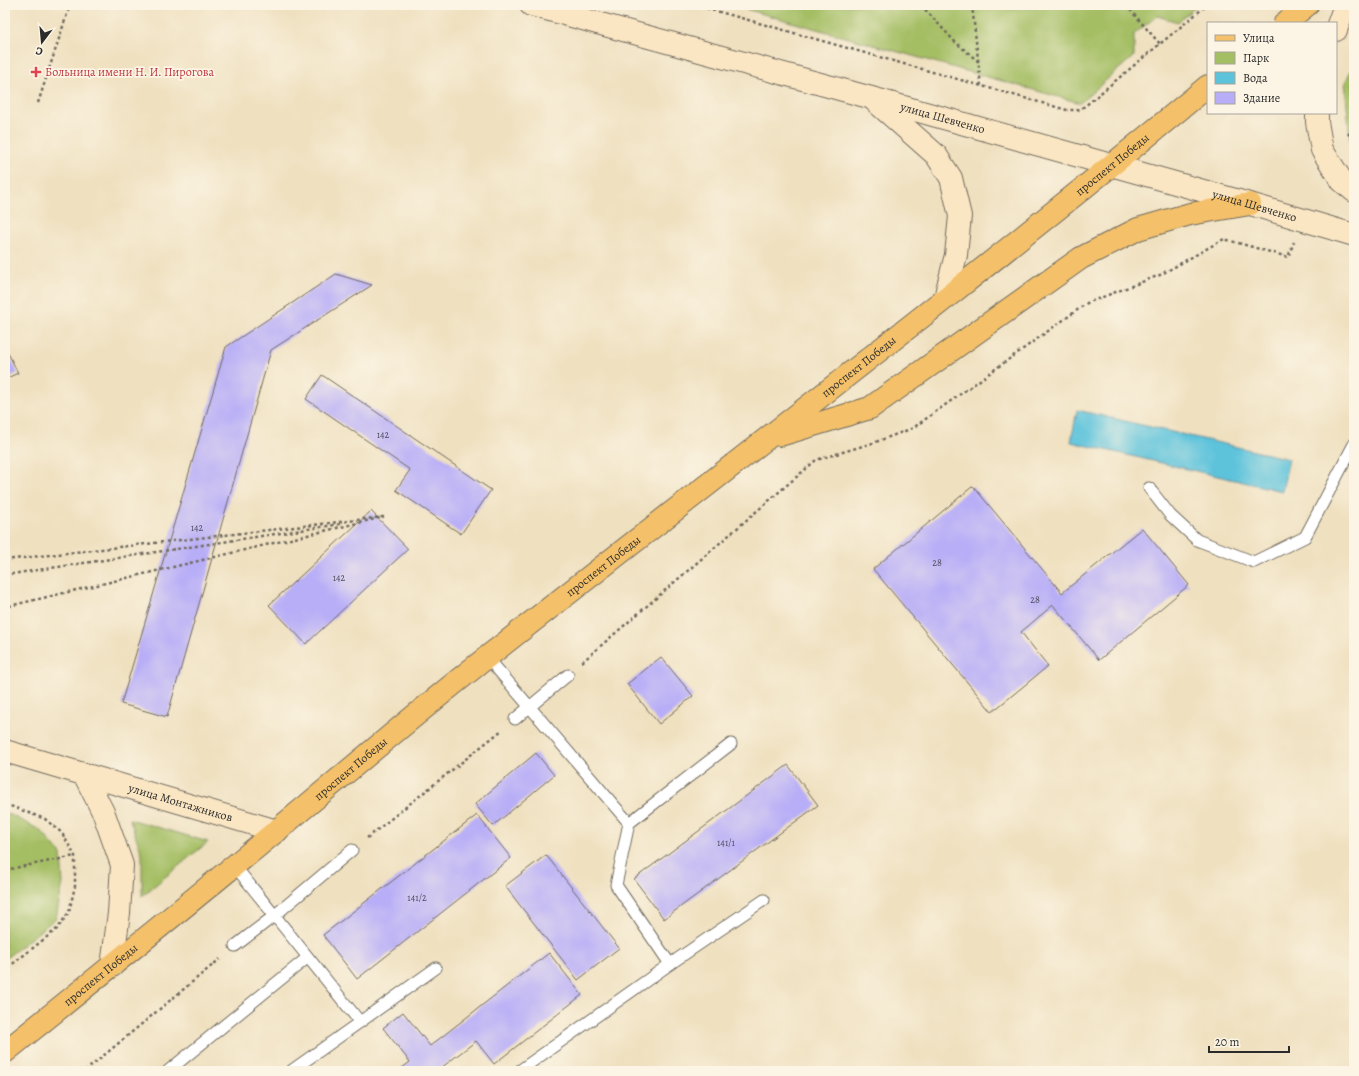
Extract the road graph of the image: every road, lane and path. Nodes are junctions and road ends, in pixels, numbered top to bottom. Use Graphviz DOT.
graph roads {
  1 [pos="70,5"];
  2 [pos="530,5"];
  3 [pos="695,5"];
  4 [pos="921,5"];
  5 [pos="972,5"];
  6 [pos="1126,5"];
  7 [pos="1207,5"];
  8 [pos="1307,5"];
  9 [pos="1345,5"];
  10 [pos="1286,22"];
  11 [pos="1337,27"];
  12 [pos="1160,44"];
  13 [pos="979,62"];
  14 [pos="981,86"];
  15 [pos="1207,87"];
  16 [pos="872,98"];
  17 [pos="38,103"];
  18 [pos="1318,114"];
  19 [pos="1354,129"];
  20 [pos="1348,134"];
  21 [pos="1112,166"];
  22 [pos="1354,191"];
  23 [pos="1250,204"];
  24 [pos="1354,235"];
  25 [pos="1296,236"];
  26 [pos="945,298"];
  27 [pos="768,438"];
  28 [pos="1354,444"];
  29 [pos="1150,488"];
  30 [pos="383,517"];
  31 [pos="5,560"];
  32 [pos="5,575"];
  33 [pos="5,607"];
  34 [pos="487,657"];
  35 [pos="568,675"];
  36 [pos="529,707"];
  37 [pos="515,719"];
  38 [pos="731,744"];
  39 [pos="5,751"];
  40 [pos="84,774"];
  41 [pos="5,804"];
  42 [pos="629,823"];
  43 [pos="277,831"];
  44 [pos="352,850"];
  45 [pos="75,856"];
  46 [pos="234,865"];
  47 [pos="5,870"];
  48 [pos="764,900"];
  49 [pos="274,916"];
  50 [pos="235,946"];
  51 [pos="307,958"];
  52 [pos="670,964"];
  53 [pos="112,966"];
  54 [pos="436,968"];
  55 [pos="5,970"];
  56 [pos="360,1022"];
  57 [pos="5,1052"];
  58 [pos="85,1071"];
  59 [pos="168,1071"];
  60 [pos="291,1071"];
  61 [pos="519,1071"];
  1 -- 17 [label="path"];
  2 -- 16 [label="main road, улица Шевченко"];
  3 -- 14 [label="path"];
  4 -- 13 [label="path"];
  5 -- 13 [label="path"];
  6 -- 12 [label="path"];
  7 -- 12 [label="path"];
  8 -- 10 [label="main road"];
  9 -- 11 [label="main road"];
  12 -- 14 [label="path"];
  13 -- 14 [label="path"];
  15 -- 21 [label="main road, проспект Победы"];
  16 -- 21 [label="main road, улица Шевченко"];
  16 -- 26 [label="main road"];
  18 -- 22 [label="main road"];
  19 -- 20 [label="path"];
  21 -- 23 [label="main road, улица Шевченко"];
  21 -- 26 [label="main road, проспект Победы"];
  23 -- 24 [label="main road, улица Шевченко"];
  23 -- 27 [label="main road"];
  25 -- 35 [label="path"];
  26 -- 27 [label="main road, проспект Победы"];
  27 -- 34 [label="main road, проспект Победы"];
  28 -- 29 [label="lane"];
  30 -- 31 [label="path"];
  30 -- 32 [label="path"];
  30 -- 33 [label="path"];
  34 -- 36 [label="lane"];
  34 -- 43 [label="main road, проспект Победы"];
  35 -- 36 [label="lane"];
  36 -- 37 [label="lane"];
  36 -- 42 [label="lane"];
  37 -- 44 [label="path"];
  38 -- 42 [label="lane"];
  39 -- 40 [label="main road, улица Монтажников"];
  40 -- 43 [label="main road, улица Монтажников"];
  40 -- 53 [label="main road"];
  41 -- 45 [label="path"];
  42 -- 52 [label="lane"];
  43 -- 46 [label="main road, проспект Победы"];
  44 -- 49 [label="lane"];
  45 -- 47 [label="path"];
  45 -- 55 [label="path"];
  46 -- 49 [label="lane"];
  46 -- 53 [label="main road, проспект Победы"];
  48 -- 52 [label="lane"];
  49 -- 50 [label="lane"];
  49 -- 51 [label="lane"];
  50 -- 58 [label="path"];
  51 -- 56 [label="lane"];
  51 -- 59 [label="lane"];
  52 -- 61 [label="lane"];
  53 -- 57 [label="main road, проспект Победы"];
  54 -- 56 [label="lane"];
  56 -- 60 [label="lane"];
}
